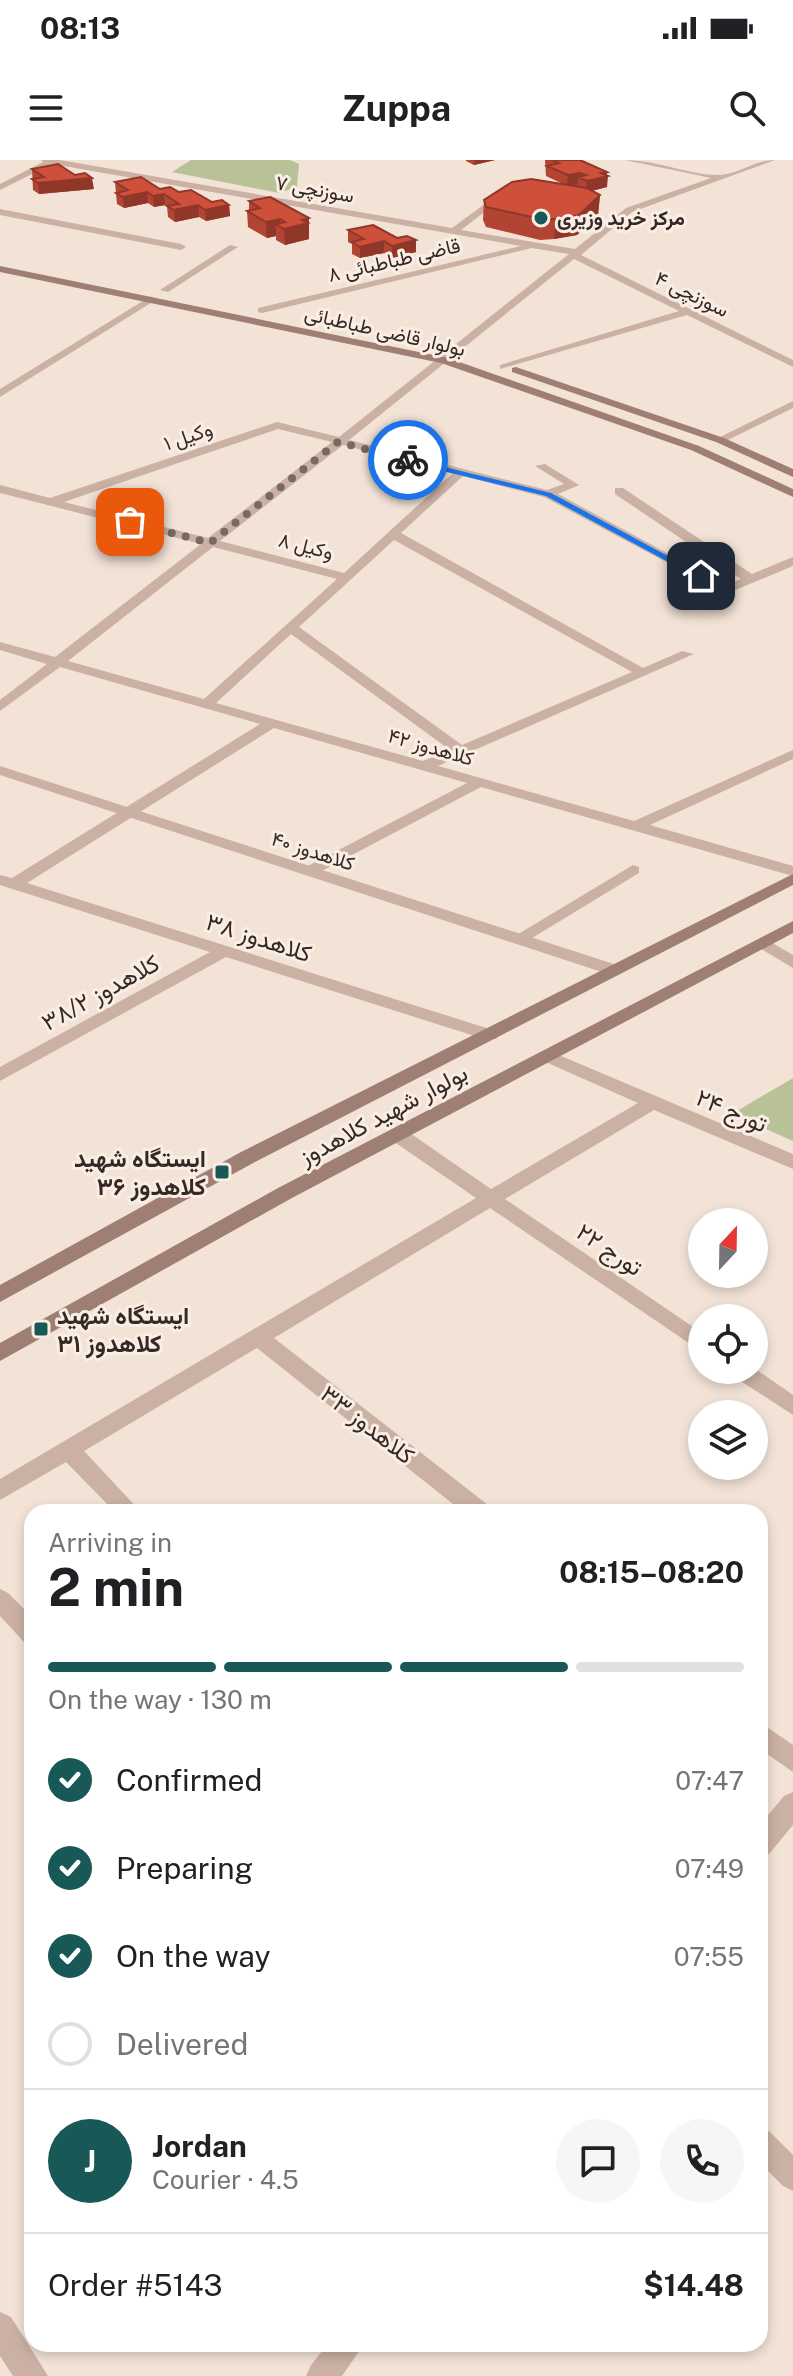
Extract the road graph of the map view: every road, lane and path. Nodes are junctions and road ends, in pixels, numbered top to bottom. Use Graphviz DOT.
graph roads {
  1 [pos="629,160"];
  2 [pos="771,160"];
  3 [pos="48,161"];
  4 [pos="719,177"];
  5 [pos="0,187"];
  6 [pos="522,193"];
  7 [pos="613,207"];
  8 [pos="629,210"];
  9 [pos="0,212"];
  10 [pos="454,231"];
  11 [pos="536,245"];
  12 [pos="181,247"];
  13 [pos="233,247"];
  14 [pos="577,254"];
  15 [pos="0,259"];
  16 [pos="0,269"];
  17 [pos="165,290"];
  18 [pos="151,299"];
  19 [pos="262,310"];
  20 [pos="687,312"];
  21 [pos="449,356"];
  22 [pos="480,359"];
  23 [pos="492,363"];
  24 [pos="793,364"];
  25 [pos="504,367"];
  26 [pos="0,394"];
  27 [pos="793,404"];
  28 [pos="720,440"];
  29 [pos="338,442"];
  30 [pos="541,466"];
  31 [pos="793,473"];
  32 [pos="459,474"];
  33 [pos="0,489"];
  34 [pos="619,491"];
  35 [pos="793,493"];
  36 [pos="548,494"];
  37 [pos="51,502"];
  38 [pos="393,534"];
  39 [pos="210,543"];
  40 [pos="793,561"];
  41 [pos="777,568"];
  42 [pos="346,577"];
  43 [pos="750,579"];
  44 [pos="793,579"];
  45 [pos="291,628"];
  46 [pos="0,646"];
  47 [pos="687,654"];
  48 [pos="58,662"];
  49 [pos="643,673"];
  50 [pos="207,704"];
  51 [pos="0,707"];
  52 [pos="272,723"];
  53 [pos="461,751"];
  54 [pos="793,754"];
  55 [pos="425,766"];
  56 [pos="0,770"];
  57 [pos="480,782"];
  58 [pos="129,812"];
  59 [pos="638,825"];
  60 [pos="633,870"];
  61 [pos="310,871"];
  62 [pos="793,871"];
  63 [pos="793,879"];
  64 [pos="7,882"];
  65 [pos="793,926"];
  66 [pos="518,939"];
  67 [pos="762,942"];
  68 [pos="224,951"];
  69 [pos="793,963"];
  70 [pos="614,970"];
  71 [pos="490,1035"];
  72 [pos="547,1056"];
  73 [pos="0,1075"];
  74 [pos="653,1102"];
  75 [pos="397,1134"];
  76 [pos="793,1162"];
  77 [pos="489,1198"];
  78 [pos="0,1294"];
  79 [pos="688,1334"];
  80 [pos="257,1336"];
  81 [pos="0,1353"];
  82 [pos="761,1384"];
  83 [pos="793,1406"];
  84 [pos="67,1449"];
  85 [pos="0,1490"];
  86 [pos="122,1504"];
  87 [pos="470,1504"];
  88 [pos="0,1600"];
  89 [pos="24,1626"];
  90 [pos="768,1740"];
  91 [pos="793,1760"];
  92 [pos="793,1805"];
  93 [pos="768,1835"];
  94 [pos="768,2150"];
  95 [pos="793,2176"];
  96 [pos="0,2328"];
  97 [pos="342,2352"];
  98 [pos="32,2376"];
  99 [pos="322,2376"];
  1 -- 4 [label="street"];
  2 -- 4 [label="street"];
  3 -- 5 [label="street"];
  3 -- 10 [label="street, سوزنچی ۷"];
  4 -- 8 [label="street"];
  6 -- 10 [label="street"];
  7 -- 8 [label="street"];
  8 -- 14 [label="street"];
  9 -- 12 [label="street"];
  10 -- 11 [label="street, سوزنچی ۷"];
  11 -- 14 [label="street, سوزنچی ۷"];
  11 -- 19 [label="street, قاضی طباطبائی ۸"];
  13 -- 17 [label="street"];
  14 -- 20 [label="street, سوزنچی ۴"];
  14 -- 21 [label="street"];
  15 -- 17 [label="main road, بولوار قاضی طباطبائی"];
  16 -- 18 [label="main road, بولوار قاضی طباطبائی"];
  17 -- 19 [label="main road, بولوار قاضی طباطبائی"];
  18 -- 21 [label="main road, بولوار قاضی طباطبائی"];
  18 -- 26 [label="street"];
  19 -- 21 [label="main road, بولوار قاضی طباطبائی"];
  20 -- 24 [label="street, سوزنچی ۴"];
  20 -- 25 [label="street"];
  21 -- 22 [label="main road, بولوار قاضی طباطبائی"];
  21 -- 29 [label="street"];
  21 -- 35 [label="main road, بولوار قاضی طباطبائی"];
  23 -- 25 [label="main road, بولوار قاضی طباطبائی"];
  25 -- 28 [label="main road, بولوار قاضی طباطبائی"];
  27 -- 28 [label="street"];
  28 -- 31 [label="main road, بولوار قاضی طباطبائی"];
  29 -- 32 [label="street, وکيل ۱"];
  29 -- 37 [label="street, وکيل ۱"];
  29 -- 39 [label="street"];
  30 -- 36 [label="street"];
  32 -- 36 [label="street, وکيل ۱"];
  32 -- 38 [label="street"];
  33 -- 37 [label="street, وکيل ۸"];
  34 -- 43 [label="street"];
  36 -- 43 [label="street, وکيل ۱"];
  37 -- 39 [label="street, وکيل ۸"];
  38 -- 42 [label="street"];
  38 -- 49 [label="street"];
  39 -- 42 [label="street, وکيل ۸"];
  39 -- 48 [label="street"];
  40 -- 41 [label="street"];
  41 -- 43 [label="street"];
  41 -- 44 [label="street"];
  42 -- 45 [label="street"];
  45 -- 50 [label="street"];
  45 -- 53 [label="street"];
  46 -- 48 [label="street, کلاهدوز ۴۲"];
  47 -- 49 [label="street"];
  48 -- 50 [label="street, کلاهدوز ۴۲"];
  48 -- 51 [label="street"];
  49 -- 53 [label="street"];
  50 -- 52 [label="street, کلاهدوز ۴۲"];
  52 -- 55 [label="street, کلاهدوز ۴۲"];
  52 -- 58 [label="street"];
  53 -- 55 [label="street"];
  54 -- 59 [label="street"];
  55 -- 57 [label="street, کلاهدوز ۴۲"];
  56 -- 58 [label="street, کلاهدوز ۴۰"];
  57 -- 59 [label="street, کلاهدوز ۴۲"];
  57 -- 61 [label="street"];
  58 -- 61 [label="street, کلاهدوز ۴۰"];
  58 -- 64 [label="street"];
  59 -- 62 [label="street, کلاهدوز ۴۲"];
  60 -- 66 [label="street"];
  61 -- 66 [label="street, کلاهدوز ۴۰"];
  63 -- 70 [label="main road, بولوار شهید کلاهدوز"];
  64 -- 68 [label="street, کلاهدوز ۳۸"];
  65 -- 67 [label="main road, بولوار شهید کلاهدوز"];
  66 -- 70 [label="street, کلاهدوز ۴۰"];
  67 -- 69 [label="street"];
  67 -- 72 [label="main road, بولوار شهید کلاهدوز"];
  68 -- 71 [label="street, کلاهدوز ۳۸"];
  68 -- 73 [label="street, کلاهدوز ۳۸/۲"];
  70 -- 71 [label="main road, بولوار شهید کلاهدوز"];
  71 -- 78 [label="main road, بولوار شهید کلاهدوز"];
  72 -- 74 [label="street, تورج ۲۴"];
  72 -- 75 [label="main road, بولوار شهید کلاهدوز"];
  74 -- 76 [label="street, تورج ۲۴"];
  74 -- 77 [label="street"];
  75 -- 77 [label="street, تورج ۲۲"];
  75 -- 81 [label="main road, بولوار شهید کلاهدوز"];
  77 -- 79 [label="street, تورج ۲۲"];
  77 -- 80 [label="street"];
  80 -- 84 [label="street"];
  80 -- 87 [label="street, کلاهدوز ۳۳"];
  82 -- 83 [label="street"];
  84 -- 85 [label="street"];
  84 -- 86 [label="street"];
  88 -- 89 [label="street"];
  90 -- 91 [label="street"];
  92 -- 93 [label="street"];
  94 -- 95 [label="street"];
  96 -- 98 [label="street"];
  97 -- 99 [label="street"];
}
